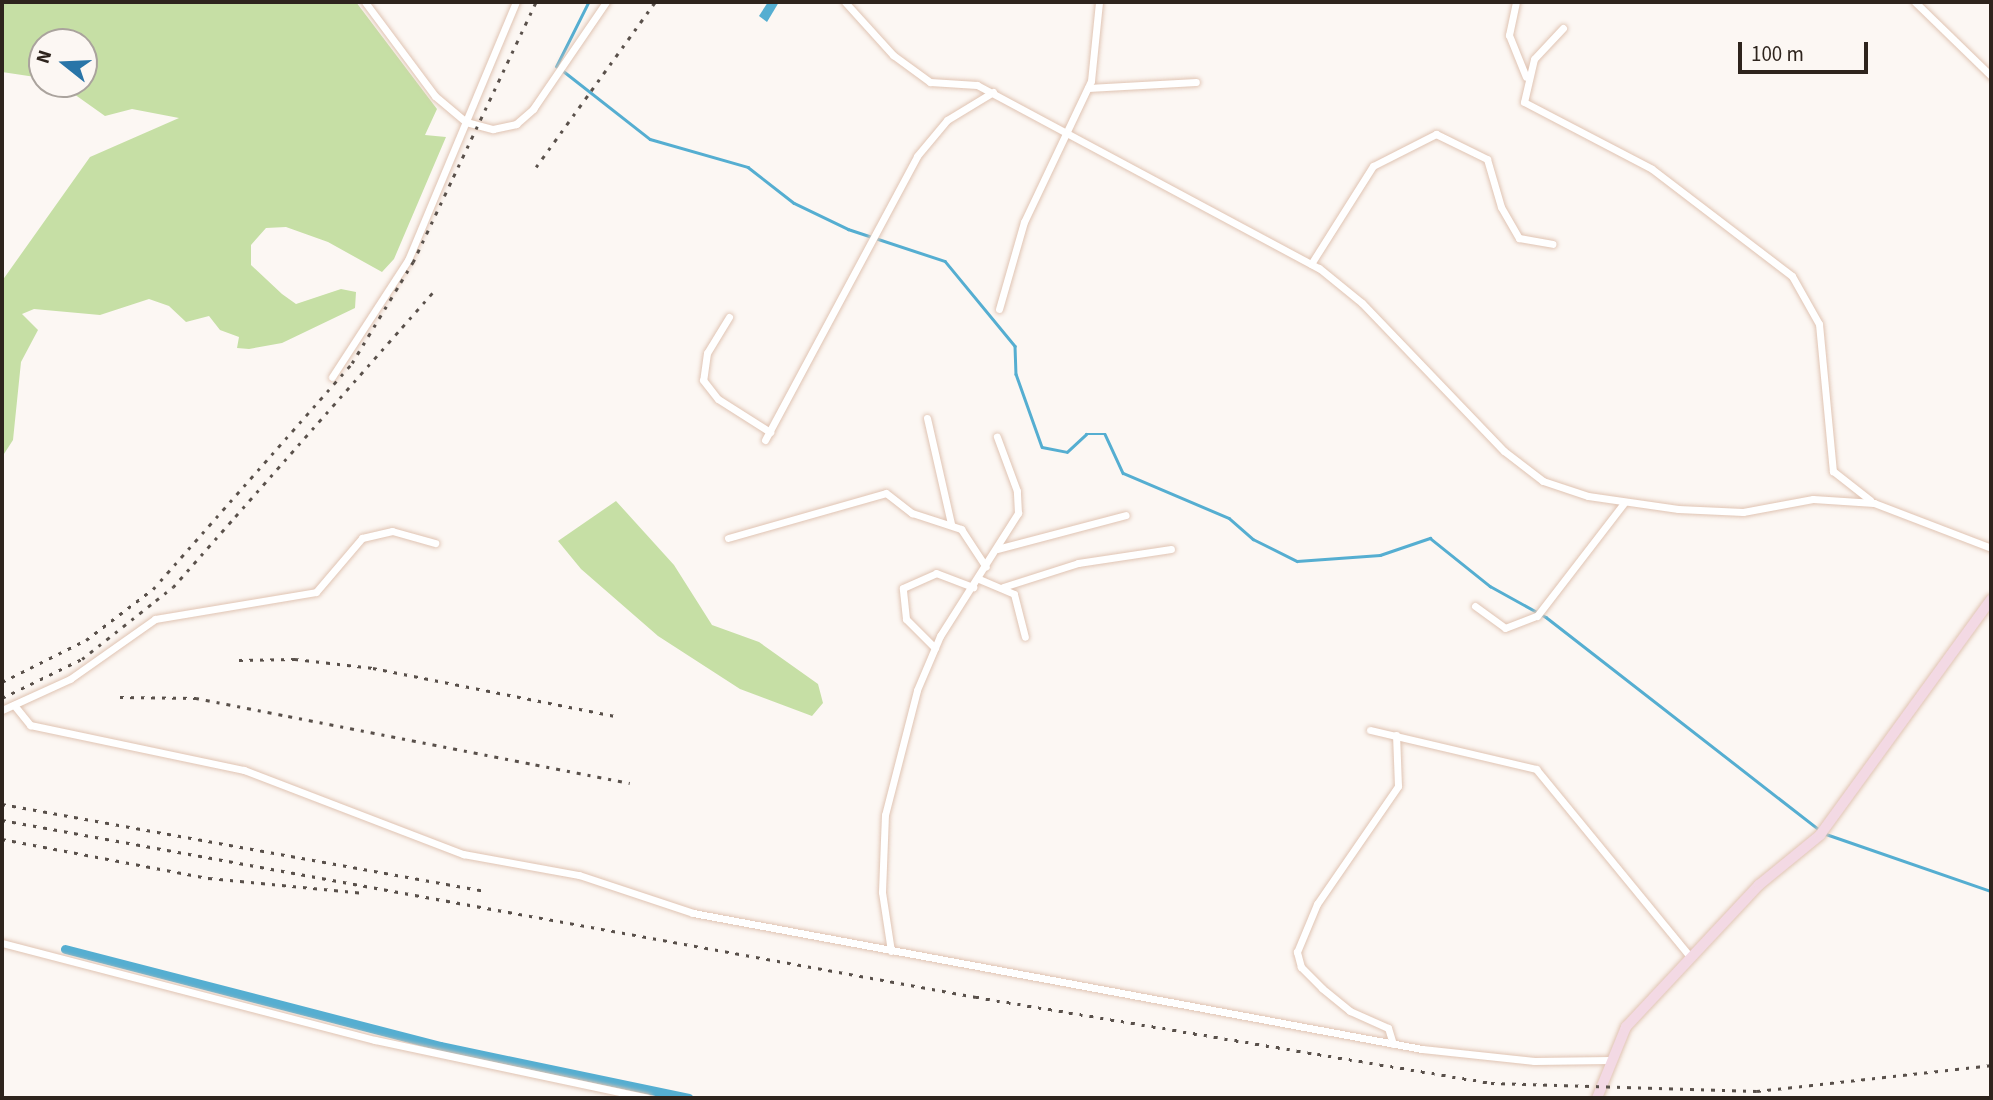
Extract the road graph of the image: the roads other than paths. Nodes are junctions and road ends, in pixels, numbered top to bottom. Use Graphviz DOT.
graph roads {
  1 [pos="365,2"];
  2 [pos="516,2"];
  3 [pos="606,2"];
  4 [pos="845,2"];
  5 [pos="1099,2"];
  6 [pos="1516,2"];
  7 [pos="1915,2"];
  8 [pos="1563,28"];
  9 [pos="1526,76"];
  10 [pos="1991,76"];
  11 [pos="1196,82"];
  12 [pos="1088,88"];
  13 [pos="993,92"];
  14 [pos="466,122"];
  15 [pos="1066,132"];
  16 [pos="1552,244"];
  17 [pos="1311,264"];
  18 [pos="999,309"];
  19 [pos="729,317"];
  20 [pos="332,377"];
  21 [pos="927,418"];
  22 [pos="997,437"];
  23 [pos="1624,503"];
  24 [pos="1874,503"];
  25 [pos="1126,515"];
  26 [pos="951,524"];
  27 [pos="728,538"];
  28 [pos="435,543"];
  29 [pos="1991,548"];
  30 [pos="997,549"];
  31 [pos="1171,549"];
  32 [pos="986,566"];
  33 [pos="979,579"];
  34 [pos="974,587"];
  35 [pos="1003,587"];
  36 [pos="1991,600"];
  37 [pos="1475,606"];
  38 [pos="1025,637"];
  39 [pos="935,648"];
  40 [pos="14,705"];
  41 [pos="2,710"];
  42 [pos="1370,730"];
  43 [pos="1396,735"];
  44 [pos="2,943"];
  45 [pos="891,951"];
  46 [pos="1689,955"];
  47 [pos="1393,1044"];
  48 [pos="1610,1060"];
  49 [pos="648,1098"];
  50 [pos="1597,1098"];
  1 -- 14 [label="street"];
  2 -- 14 [label="street"];
  3 -- 14 [label="street"];
  4 -- 13 [label="street"];
  5 -- 12 [label="street"];
  6 -- 9 [label="street"];
  7 -- 10 [label="street"];
  8 -- 9 [label="street"];
  9 -- 24 [label="street"];
  11 -- 12 [label="street"];
  12 -- 15 [label="street"];
  13 -- 15 [label="street"];
  13 -- 19 [label="street"];
  14 -- 20 [label="street"];
  15 -- 17 [label="street"];
  15 -- 18 [label="street"];
  16 -- 17 [label="street"];
  17 -- 23 [label="street"];
  21 -- 26 [label="street"];
  22 -- 30 [label="street"];
  23 -- 24 [label="street"];
  23 -- 37 [label="street"];
  24 -- 29 [label="street"];
  25 -- 30 [label="street"];
  26 -- 27 [label="street"];
  26 -- 32 [label="street"];
  28 -- 40 [label="street"];
  30 -- 32 [label="street"];
  31 -- 35 [label="street"];
  32 -- 33 [label="street"];
  33 -- 34 [label="street"];
  33 -- 35 [label="street"];
  34 -- 39 [label="street"];
  34 -- 39 [label="street"];
  35 -- 38 [label="street"];
  36 -- 46 [label="main road"];
  39 -- 45 [label="street"];
  40 -- 41 [label="street"];
  40 -- 45 [label="street"];
  42 -- 43 [label="street"];
  43 -- 46 [label="street"];
  43 -- 47 [label="street"];
  44 -- 49 [label="street"];
  45 -- 47 [label="street"];
  46 -- 48 [label="main road"];
  47 -- 48 [label="street"];
  48 -- 50 [label="main road"];
}
